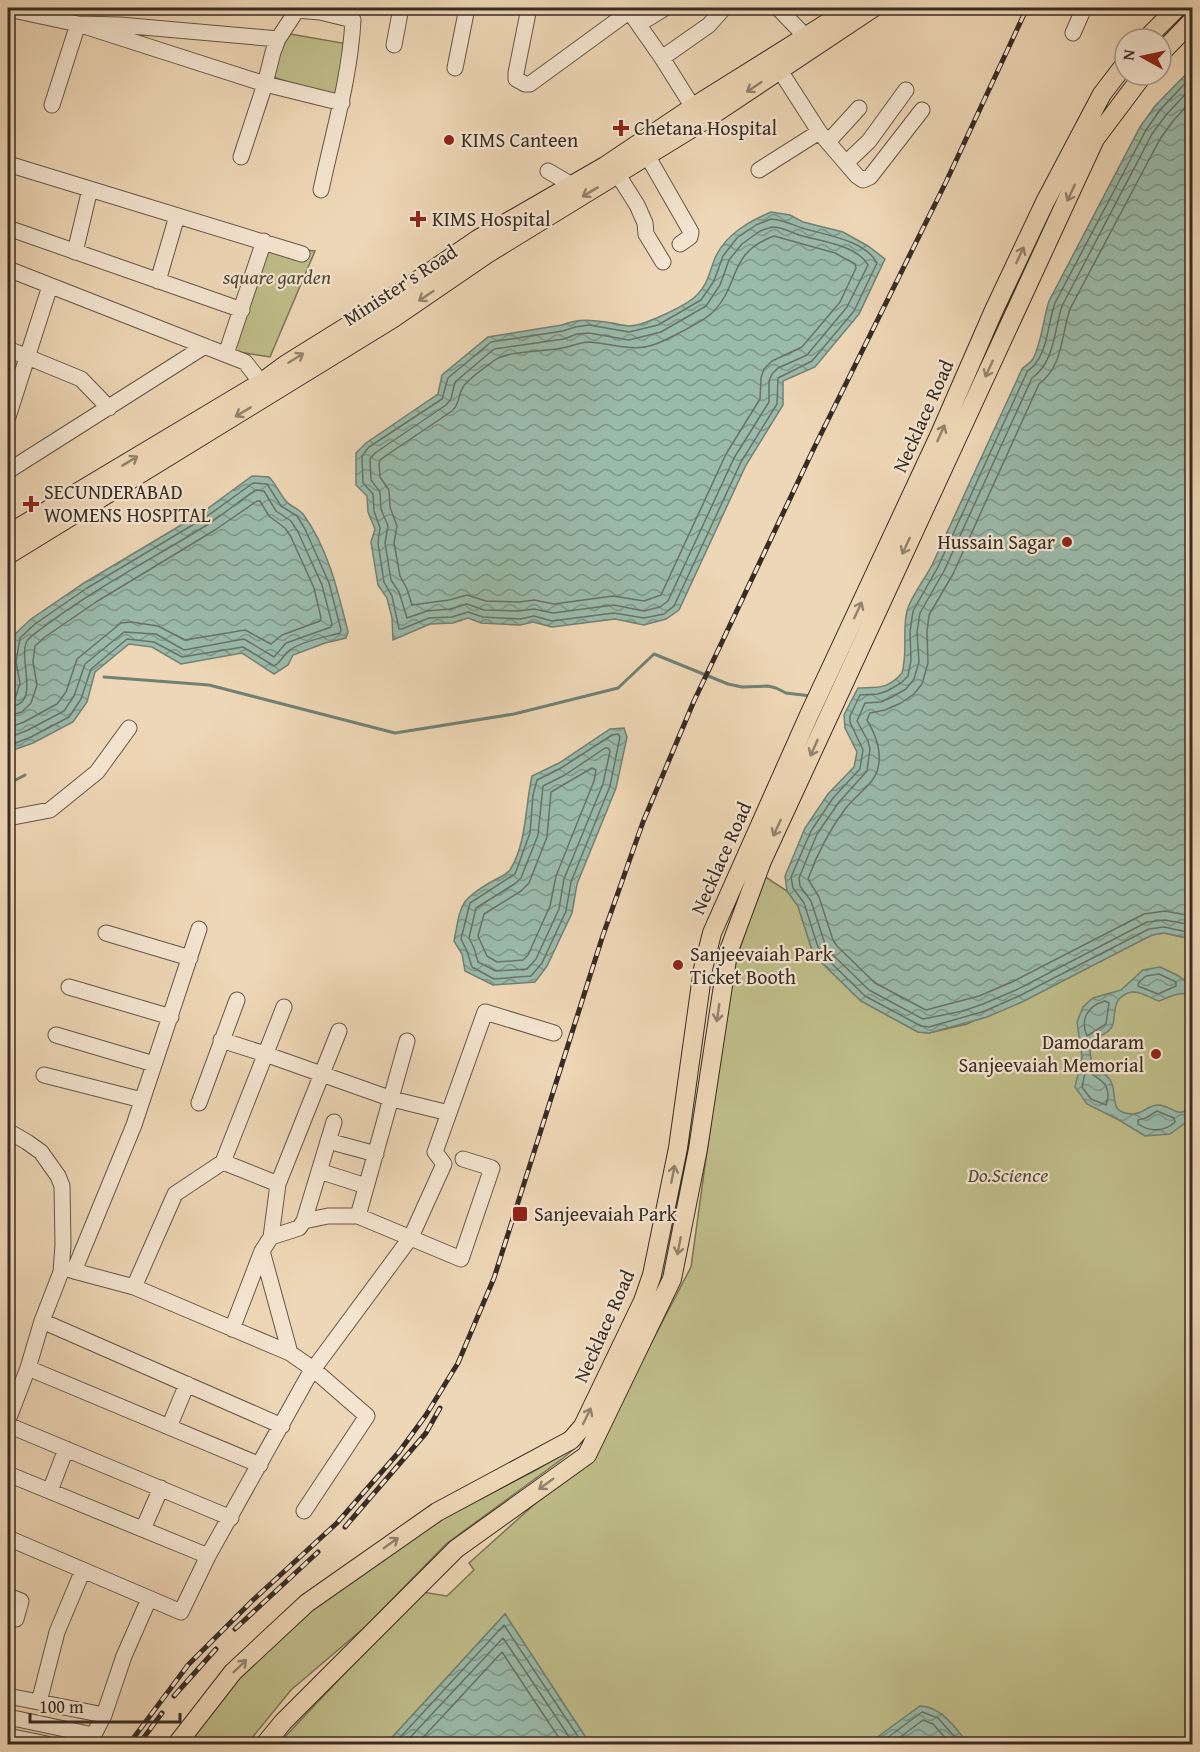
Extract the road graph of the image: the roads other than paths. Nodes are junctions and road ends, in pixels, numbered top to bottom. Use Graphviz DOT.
graph roads {
  1 [pos="400,8"];
  2 [pos="467,8"];
  3 [pos="529,8"];
  4 [pos="665,8"];
  5 [pos="724,8"];
  6 [pos="778,8"];
  7 [pos="852,8"];
  8 [pos="873,8"];
  9 [pos="1084,8"];
  10 [pos="1177,8"];
  11 [pos="8,9"];
  12 [pos="321,10"];
  13 [pos="632,14"];
  14 [pos="1192,21"];
  15 [pos="78,24"];
  16 [pos="1158,27"];
  17 [pos="1073,33"];
  18 [pos="806,37"];
  19 [pos="278,39"];
  20 [pos="1173,41"];
  21 [pos="394,45"];
  22 [pos="662,58"];
  23 [pos="455,68"];
  24 [pos="779,69"];
  25 [pos="1113,80"];
  26 [pos="265,84"];
  27 [pos="1134,87"];
  28 [pos="906,90"];
  29 [pos="342,104"];
  30 [pos="52,105"];
  31 [pos="859,108"];
  32 [pos="922,110"];
  33 [pos="697,115"];
  34 [pos="824,137"];
  35 [pos="241,157"];
  36 [pos="648,157"];
  37 [pos="846,163"];
  38 [pos="8,164"];
  39 [pos="759,170"];
  40 [pos="548,171"];
  41 [pos="618,175"];
  42 [pos="572,185"];
  43 [pos="90,189"];
  44 [pos="321,190"];
  45 [pos="177,216"];
  46 [pos="8,228"];
  47 [pos="264,241"];
  48 [pos="680,244"];
  49 [pos="75,252"];
  50 [pos="302,254"];
  51 [pos="663,262"];
  52 [pos="8,269"];
  53 [pos="158,281"];
  54 [pos="50,286"];
  55 [pos="242,310"];
  56 [pos="205,346"];
  57 [pos="8,349"];
  58 [pos="226,354"];
  59 [pos="26,357"];
  60 [pos="266,388"];
  61 [pos="109,408"];
  62 [pos="8,417"];
  63 [pos="8,471"];
  64 [pos="8,534"];
  65 [pos="8,555"];
  66 [pos="841,666"];
  67 [pos="817,718"];
  68 [pos="129,728"];
  69 [pos="8,818"];
  70 [pos="199,929"];
  71 [pos="106,933"];
  72 [pos="709,946"];
  73 [pos="728,953"];
  74 [pos="190,958"];
  75 [pos="69,987"];
  76 [pos="237,1000"];
  77 [pos="284,1007"];
  78 [pos="171,1017"];
  79 [pos="339,1031"];
  80 [pos="554,1033"];
  81 [pos="56,1035"];
  82 [pos="221,1040"];
  83 [pos="407,1041"];
  84 [pos="265,1054"];
  85 [pos="154,1064"];
  86 [pos="44,1075"];
  87 [pos="322,1075"];
  88 [pos="392,1099"];
  89 [pos="142,1100"];
  90 [pos="199,1103"];
  91 [pos="449,1113"];
  92 [pos="334,1122"];
  93 [pos="8,1131"];
  94 [pos="328,1141"];
  95 [pos="376,1154"];
  96 [pos="463,1158"];
  97 [pos="223,1162"];
  98 [pos="319,1171"];
  99 [pos="278,1184"];
  100 [pos="366,1186"];
  101 [pos="358,1216"];
  102 [pos="304,1221"];
  103 [pos="271,1237"];
  104 [pos="411,1238"];
  105 [pos="262,1251"];
  106 [pos="68,1269"];
  107 [pos="652,1275"];
  108 [pos="672,1279"];
  109 [pos="134,1287"];
  110 [pos="42,1321"];
  111 [pos="232,1329"];
  112 [pos="290,1353"];
  113 [pos="28,1368"];
  114 [pos="313,1369"];
  115 [pos="187,1384"];
  116 [pos="8,1420"];
  117 [pos="8,1425"];
  118 [pos="282,1426"];
  119 [pos="170,1428"];
  120 [pos="571,1440"];
  121 [pos="66,1449"];
  122 [pos="587,1455"];
  123 [pos="260,1465"];
  124 [pos="8,1474"];
  125 [pos="161,1488"];
  126 [pos="50,1491"];
  127 [pos="304,1510"];
  128 [pos="231,1518"];
  129 [pos="142,1529"];
  130 [pos="8,1538"];
  131 [pos="208,1556"];
  132 [pos="83,1570"];
  133 [pos="8,1596"];
  134 [pos="149,1599"];
  135 [pos="16,1619"];
  136 [pos="11,1696"];
  137 [pos="39,1702"];
  138 [pos="56,1706"];
  139 [pos="104,1714"];
  140 [pos="8,1720"];
  141 [pos="52,1726"];
  142 [pos="8,1736"];
  143 [pos="91,1740"];
  144 [pos="48,1744"];
  145 [pos="177,1744"];
  146 [pos="265,1744"];
  1 -- 21 [label="street"];
  2 -- 23 [label="street"];
  3 -- 13 [label="street"];
  4 -- 13 [label="street"];
  5 -- 22 [label="street"];
  6 -- 18 [label="street"];
  7 -- 18 [label="main road, Minister's Road"];
  8 -- 24 [label="main road, Minister's Road"];
  9 -- 17 [label="street"];
  10 -- 16 [label="main road"];
  11 -- 15 [label="street"];
  12 -- 19 [label="street"];
  12 -- 29 [label="street"];
  13 -- 22 [label="street"];
  14 -- 20 [label="main road"];
  15 -- 19 [label="street"];
  15 -- 26 [label="street"];
  15 -- 30 [label="street"];
  18 -- 33 [label="main road, Minister's Road"];
  19 -- 26 [label="street"];
  22 -- 33 [label="street"];
  24 -- 33 [label="main road, Minister's Road, one-way"];
  24 -- 34 [label="street"];
  66 -- 25 [label="main road, Necklace Road, one-way"];
  26 -- 29 [label="street"];
  26 -- 35 [label="street"];
  27 -- 66 [label="main road, Necklace Road, one-way"];
  28 -- 37 [label="street"];
  29 -- 44 [label="street"];
  31 -- 34 [label="street"];
  32 -- 37 [label="street"];
  33 -- 36 [label="main road, Minister's Road"];
  33 -- 42 [label="main road, Minister's Road"];
  34 -- 37 [label="street"];
  34 -- 39 [label="street"];
  36 -- 41 [label="main road, Minister's Road"];
  36 -- 48 [label="street"];
  38 -- 43 [label="street"];
  40 -- 42 [label="street"];
  41 -- 51 [label="street"];
  41 -- 60 [label="main road, Minister's Road, one-way"];
  60 -- 42 [label="main road, Minister's Road, one-way"];
  43 -- 45 [label="street"];
  43 -- 49 [label="street"];
  45 -- 47 [label="street"];
  45 -- 53 [label="street"];
  46 -- 49 [label="street"];
  47 -- 50 [label="street"];
  47 -- 55 [label="street"];
  49 -- 53 [label="street"];
  52 -- 54 [label="street"];
  53 -- 55 [label="street"];
  54 -- 56 [label="street"];
  54 -- 59 [label="street"];
  55 -- 58 [label="street"];
  56 -- 58 [label="street"];
  56 -- 61 [label="street"];
  57 -- 59 [label="street"];
  58 -- 60 [label="street"];
  59 -- 61 [label="street"];
  59 -- 62 [label="street"];
  64 -- 60 [label="main road, Minister's Road, one-way"];
  60 -- 65 [label="main road, Minister's Road, one-way"];
  61 -- 63 [label="street"];
  66 -- 67 [label="main road, Necklace Road"];
  67 -- 72 [label="main road, Necklace Road"];
  67 -- 73 [label="main road, Necklace Road, one-way"];
  68 -- 69 [label="street"];
  70 -- 74 [label="street"];
  71 -- 74 [label="street"];
  72 -- 73 [label="main road"];
  107 -- 72 [label="main road, Necklace Road, one-way"];
  73 -- 108 [label="main road, Necklace Road, one-way"];
  74 -- 78 [label="street"];
  75 -- 78 [label="street"];
  76 -- 82 [label="street"];
  77 -- 84 [label="street"];
  78 -- 85 [label="street"];
  79 -- 87 [label="street"];
  80 -- 91 [label="street"];
  81 -- 85 [label="street"];
  82 -- 84 [label="street"];
  82 -- 90 [label="street"];
  83 -- 88 [label="street"];
  84 -- 87 [label="street"];
  84 -- 97 [label="street"];
  85 -- 89 [label="street"];
  86 -- 89 [label="street"];
  87 -- 88 [label="street"];
  87 -- 99 [label="street"];
  88 -- 91 [label="street"];
  88 -- 95 [label="street"];
  89 -- 106 [label="street"];
  91 -- 104 [label="street"];
  92 -- 94 [label="street"];
  93 -- 106 [label="street"];
  94 -- 95 [label="street"];
  94 -- 98 [label="street"];
  95 -- 100 [label="street"];
  96 -- 104 [label="street"];
  97 -- 99 [label="street"];
  97 -- 109 [label="street"];
  98 -- 100 [label="street"];
  98 -- 102 [label="street"];
  99 -- 103 [label="street"];
  100 -- 101 [label="street"];
  101 -- 102 [label="street"];
  101 -- 104 [label="street"];
  102 -- 103 [label="street"];
  103 -- 105 [label="street"];
  104 -- 114 [label="street"];
  105 -- 111 [label="street"];
  105 -- 112 [label="street"];
  106 -- 109 [label="street"];
  106 -- 110 [label="street"];
  107 -- 108 [label="main road"];
  120 -- 107 [label="main road, Necklace Road, one-way"];
  108 -- 122 [label="main road, Necklace Road"];
  109 -- 111 [label="street"];
  110 -- 113 [label="street"];
  110 -- 115 [label="street"];
  111 -- 112 [label="street"];
  112 -- 114 [label="street"];
  113 -- 116 [label="street"];
  113 -- 119 [label="street"];
  114 -- 118 [label="street"];
  114 -- 127 [label="street"];
  115 -- 118 [label="street"];
  115 -- 119 [label="street"];
  117 -- 121 [label="street"];
  118 -- 123 [label="street"];
  119 -- 123 [label="street"];
  120 -- 122 [label="main road"];
  145 -- 120 [label="main road, Necklace Road, one-way"];
  121 -- 125 [label="street"];
  121 -- 126 [label="street"];
  122 -- 146 [label="main road, Necklace Road, one-way"];
  123 -- 128 [label="street"];
  124 -- 126 [label="street"];
  125 -- 128 [label="street"];
  125 -- 129 [label="street"];
  126 -- 129 [label="street"];
  128 -- 131 [label="street"];
  129 -- 131 [label="street"];
  130 -- 132 [label="street"];
  131 -- 134 [label="street"];
  132 -- 134 [label="street"];
  132 -- 137 [label="street"];
  133 -- 135 [label="street"];
  134 -- 139 [label="street"];
  136 -- 137 [label="street"];
  136 -- 140 [label="street"];
  137 -- 138 [label="street"];
  138 -- 139 [label="street"];
  138 -- 141 [label="street"];
  139 -- 143 [label="street"];
  140 -- 141 [label="street"];
  141 -- 143 [label="street"];
  141 -- 144 [label="street"];
  142 -- 144 [label="street"];
}
